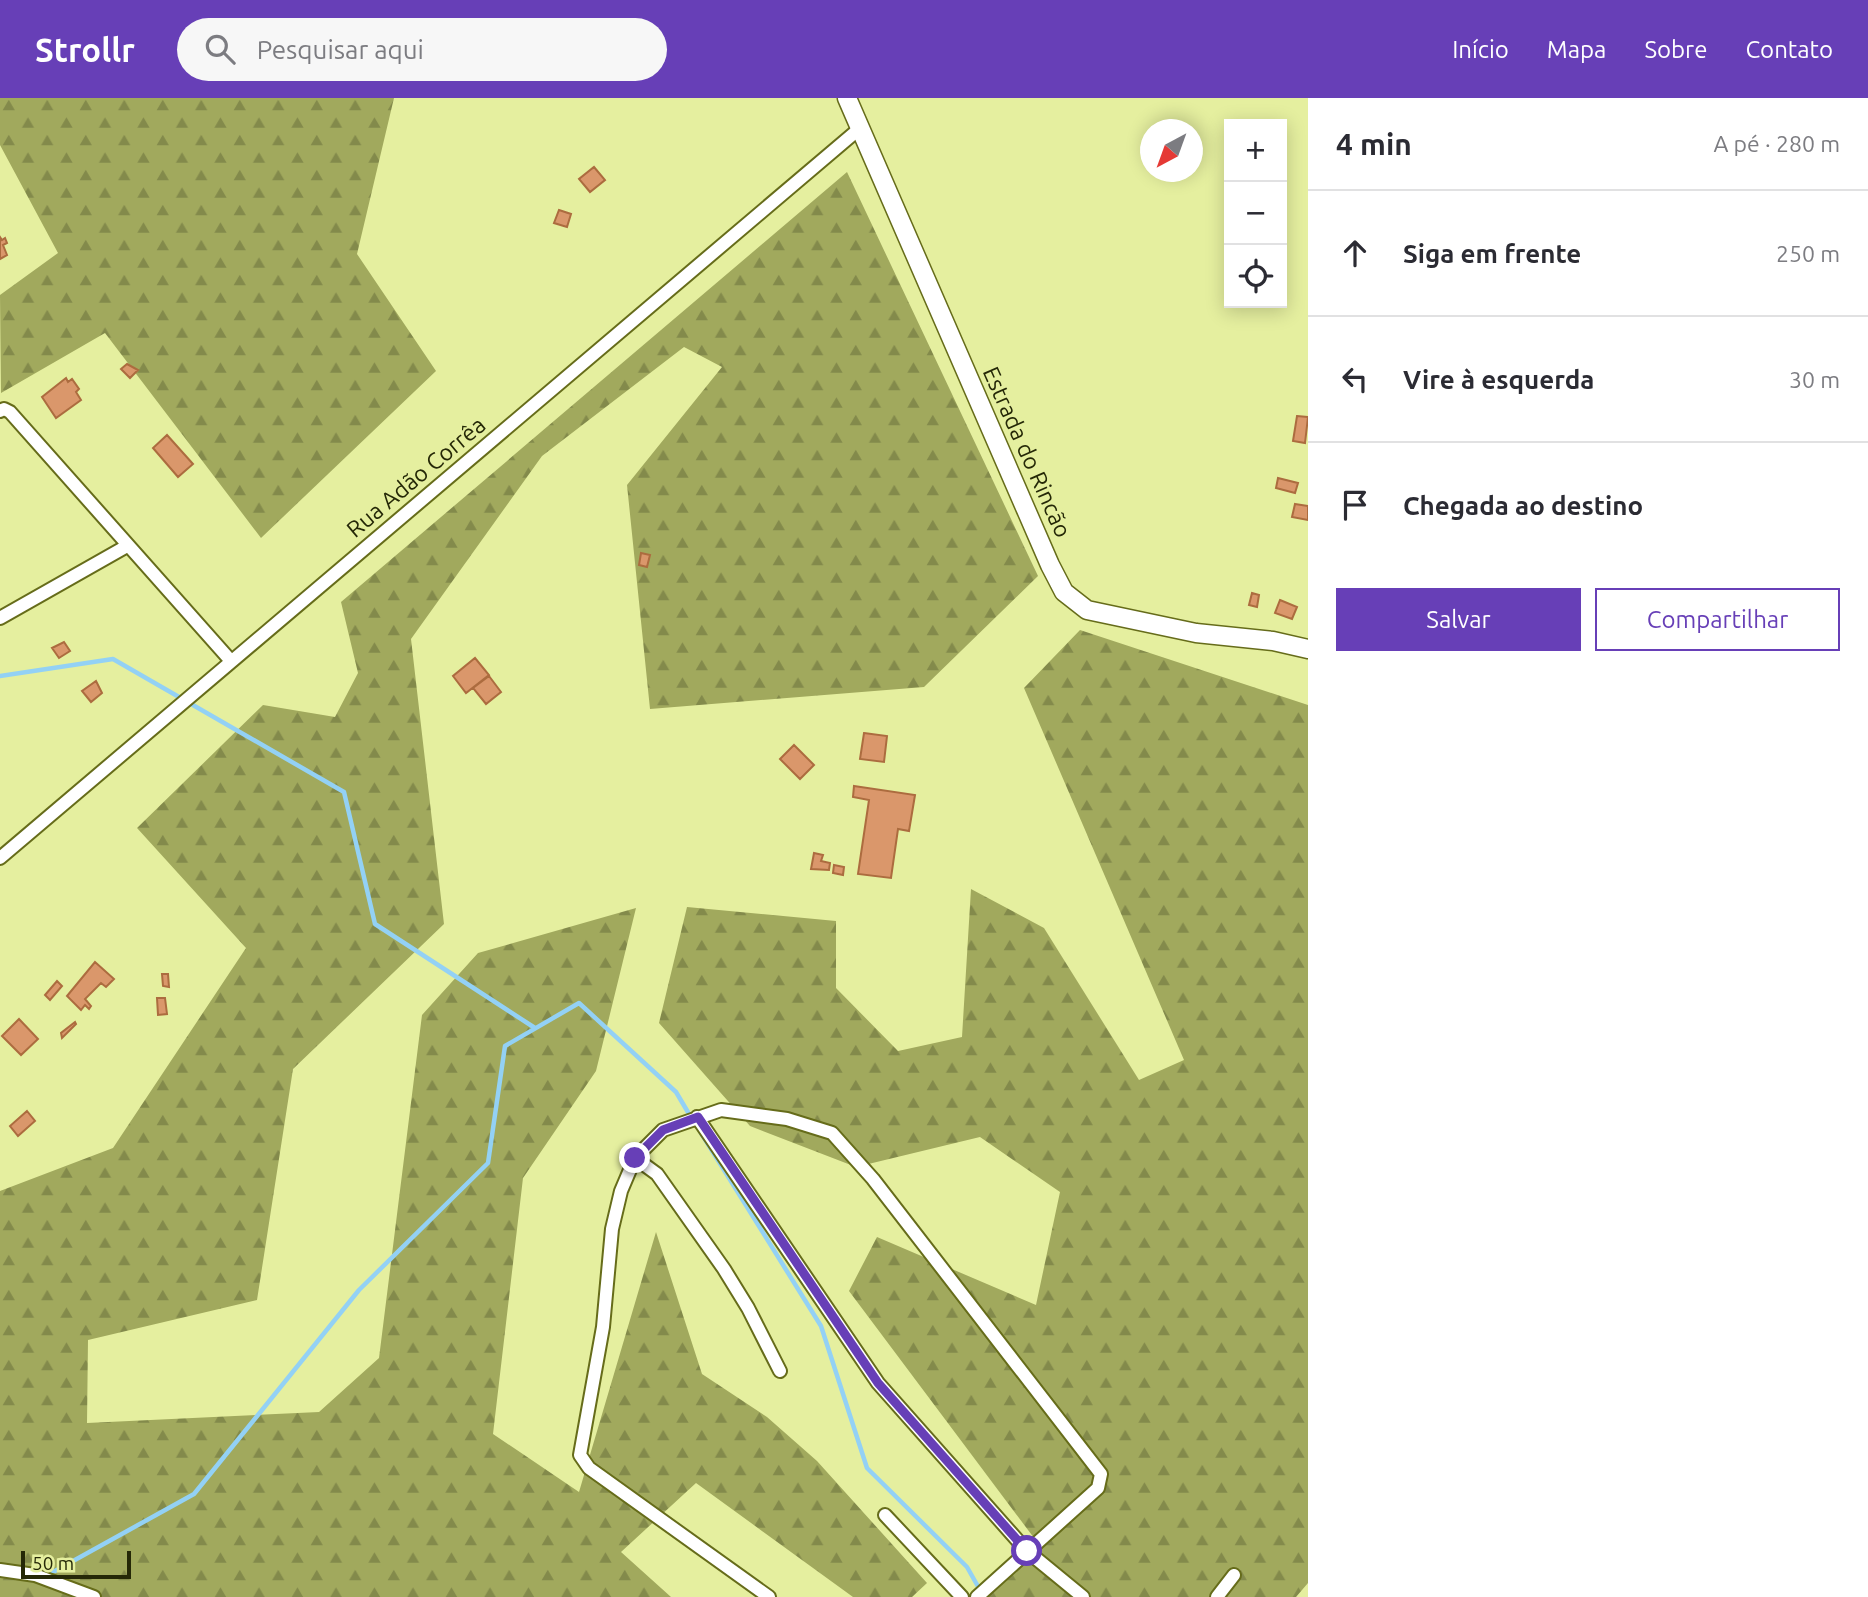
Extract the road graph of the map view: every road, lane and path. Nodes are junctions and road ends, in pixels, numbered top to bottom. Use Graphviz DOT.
graph roads {
  1 [pos="847,98"];
  2 [pos="859,129"];
  3 [pos="0,411"];
  4 [pos="127,546"];
  5 [pos="0,618"];
  6 [pos="1308,649"];
  7 [pos="231,661"];
  8 [pos="0,858"];
  9 [pos="698,1117"];
  10 [pos="635,1158"];
  11 [pos="780,1371"];
  12 [pos="885,1515"];
  13 [pos="1027,1551"];
  14 [pos="0,1570"];
  15 [pos="1234,1575"];
  16 [pos="94,1597"];
  17 [pos="769,1597"];
  18 [pos="962,1597"];
  19 [pos="977,1597"];
  20 [pos="1083,1597"];
  21 [pos="1217,1597"];
  1 -- 2 [label="street, Estrada do Rincão"];
  2 -- 6 [label="street, Estrada do Rincão"];
  2 -- 7 [label="street, Rua Adão Corrêa"];
  3 -- 4 [label="street"];
  4 -- 5 [label="street"];
  4 -- 7 [label="street"];
  7 -- 8 [label="street, Rua Adão Corrêa"];
  9 -- 10 [label="street"];
  9 -- 13 [label="street"];
  9 -- 13 [label="street"];
  10 -- 11 [label="street"];
  10 -- 17 [label="street"];
  12 -- 18 [label="street"];
  13 -- 19 [label="street"];
  13 -- 20 [label="street"];
  14 -- 16 [label="street"];
  15 -- 21 [label="street"];
}
